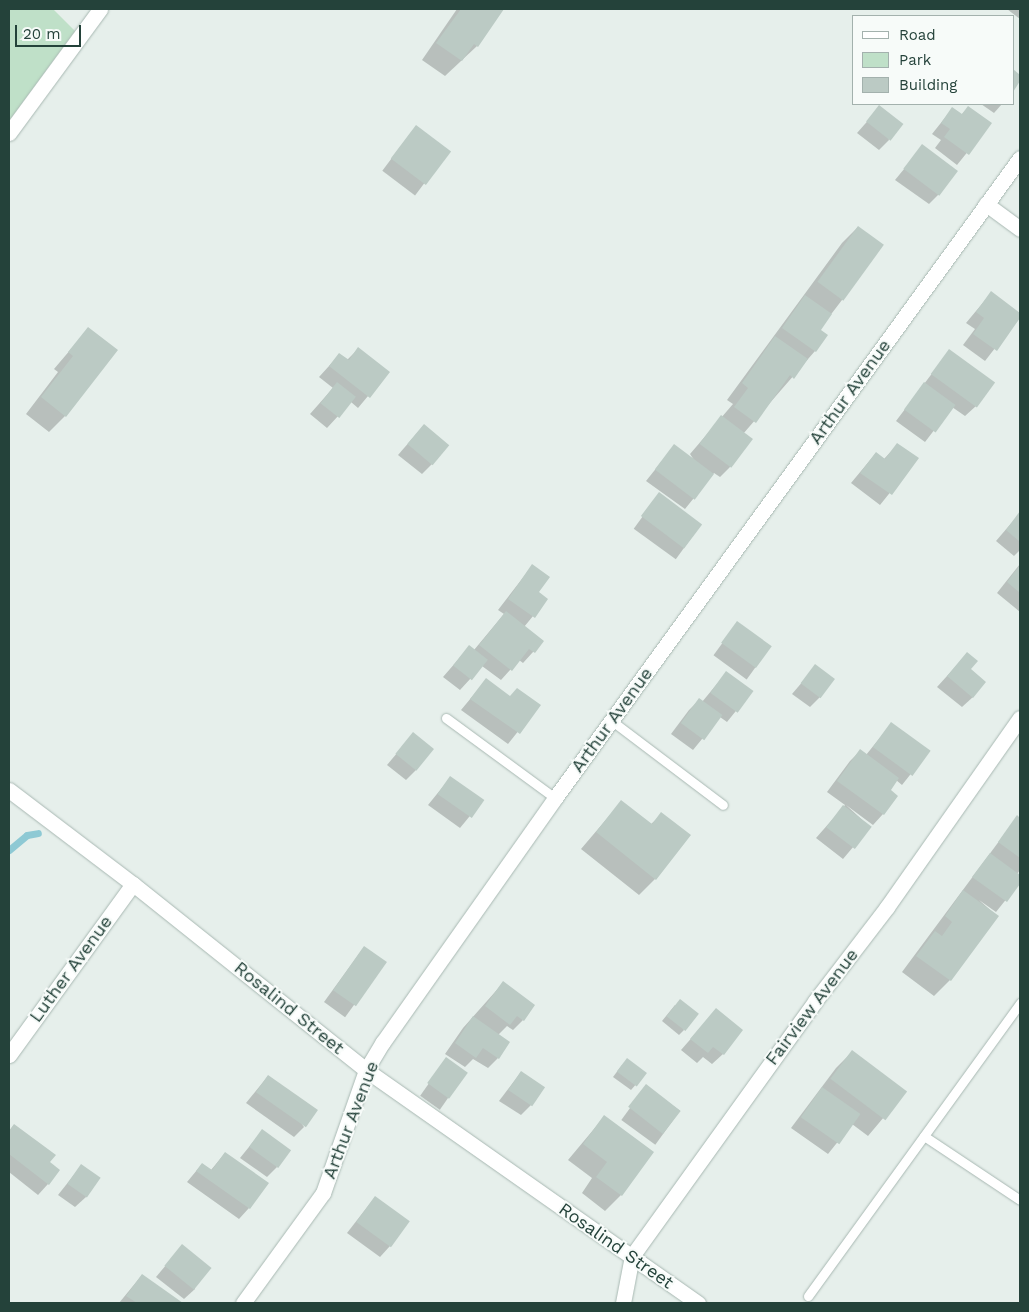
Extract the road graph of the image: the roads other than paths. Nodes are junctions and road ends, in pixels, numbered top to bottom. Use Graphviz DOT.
graph roads {
  1 [pos="100,9"];
  2 [pos="9,133"];
  3 [pos="1020,158"];
  4 [pos="986,204"];
  5 [pos="1020,229"];
  6 [pos="446,718"];
  7 [pos="1020,718"];
  8 [pos="612,721"];
  9 [pos="9,790"];
  10 [pos="554,798"];
  11 [pos="724,805"];
  12 [pos="133,884"];
  13 [pos="1020,1003"];
  14 [pos="9,1055"];
  15 [pos="366,1070"];
  16 [pos="924,1136"];
  17 [pos="1020,1200"];
  18 [pos="632,1256"];
  19 [pos="808,1296"];
  20 [pos="243,1303"];
  21 [pos="623,1303"];
  22 [pos="698,1303"];
  1 -- 2 [label="street"];
  3 -- 4 [label="street, Arthur Avenue"];
  4 -- 5 [label="street"];
  4 -- 8 [label="street, Arthur Avenue"];
  6 -- 10 [label="lane"];
  7 -- 18 [label="street, Fairview Avenue"];
  8 -- 10 [label="street, Arthur Avenue"];
  8 -- 11 [label="lane"];
  9 -- 12 [label="street, Rosalind Street"];
  10 -- 15 [label="street, Arthur Avenue"];
  12 -- 14 [label="street, Luther Avenue"];
  12 -- 15 [label="street, Rosalind Street"];
  13 -- 16 [label="lane"];
  15 -- 18 [label="street, Rosalind Street"];
  15 -- 20 [label="street, Arthur Avenue"];
  16 -- 17 [label="lane"];
  16 -- 19 [label="lane"];
  18 -- 21 [label="street, Fairview Avenue"];
  18 -- 22 [label="street, Rosalind Street"];
}
